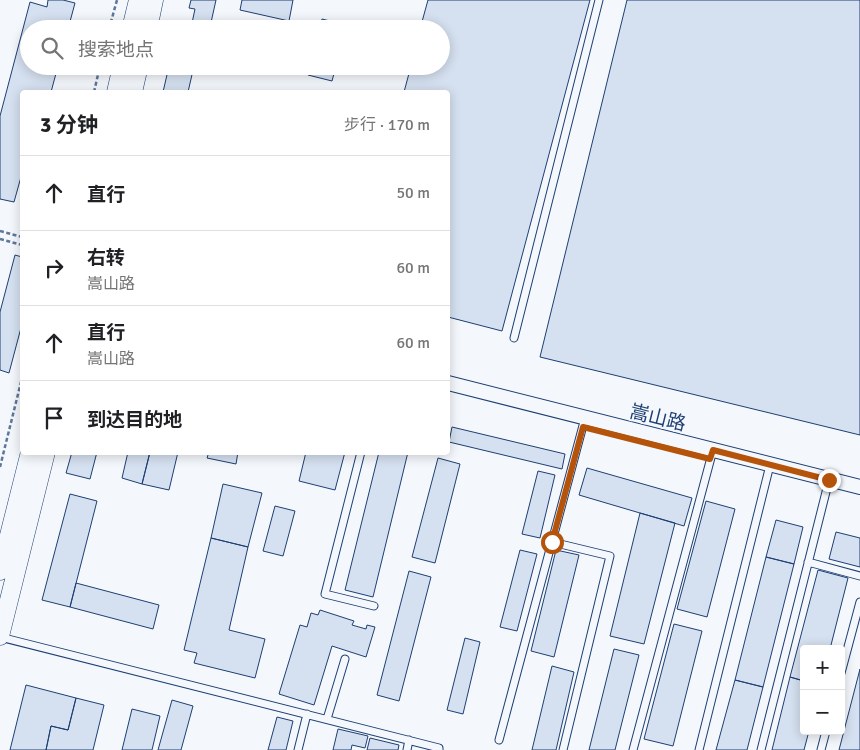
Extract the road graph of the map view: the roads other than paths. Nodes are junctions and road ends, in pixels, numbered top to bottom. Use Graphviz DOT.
graph roads {
  1 [pos="138,0"];
  2 [pos="154,0"];
  3 [pos="600,0"];
  4 [pos="133,20"];
  5 [pos="150,20"];
  6 [pos="120,75"];
  7 [pos="137,75"];
  8 [pos="116,90"];
  9 [pos="133,90"];
  10 [pos="514,338"];
  11 [pos="450,384"];
  12 [pos="450,393"];
  13 [pos="584,422"];
  14 [pos="29,455"];
  15 [pos="45,455"];
  16 [pos="360,455"];
  17 [pos="711,455"];
  18 [pos="769,469"];
  19 [pos="828,484"];
  20 [pos="860,488"];
  21 [pos="860,497"];
  22 [pos="552,542"];
  23 [pos="808,562"];
  24 [pos="0,571"];
  25 [pos="860,576"];
  26 [pos="860,602"];
  27 [pos="374,606"];
  28 [pos="0,637"];
  29 [pos="845,658"];
  30 [pos="345,659"];
  31 [pos="307,714"];
  32 [pos="327,719"];
  33 [pos="825,735"];
  34 [pos="409,740"];
  35 [pos="499,740"];
  36 [pos="298,750"];
  37 [pos="407,750"];
  38 [pos="439,750"];
  39 [pos="563,750"];
  40 [pos="633,750"];
  41 [pos="699,750"];
  42 [pos="760,750"];
  43 [pos="821,750"];
  1 -- 4 [label="street"];
  2 -- 5 [label="street"];
  3 -- 10 [label="lane"];
  6 -- 8 [label="street"];
  7 -- 9 [label="street"];
  11 -- 13 [label="street, 嵩山路"];
  12 -- 13 [label="street, 嵩山路"];
  13 -- 17 [label="street, 嵩山路"];
  13 -- 22 [label="lane"];
  14 -- 24 [label="street"];
  15 -- 28 [label="street"];
  16 -- 27 [label="lane"];
  17 -- 18 [label="street, 嵩山路"];
  17 -- 40 [label="lane"];
  18 -- 19 [label="street, 嵩山路"];
  18 -- 41 [label="lane"];
  19 -- 20 [label="street, 嵩山路"];
  19 -- 21 [label="street, 嵩山路"];
  19 -- 23 [label="lane"];
  22 -- 35 [label="lane"];
  22 -- 39 [label="lane"];
  23 -- 25 [label="lane"];
  23 -- 42 [label="lane"];
  26 -- 29 [label="lane"];
  28 -- 31 [label="lane"];
  30 -- 32 [label="lane"];
  31 -- 32 [label="lane"];
  31 -- 36 [label="lane"];
  32 -- 34 [label="lane"];
  33 -- 43 [label="lane"];
  34 -- 37 [label="lane"];
  34 -- 38 [label="lane"];
}
